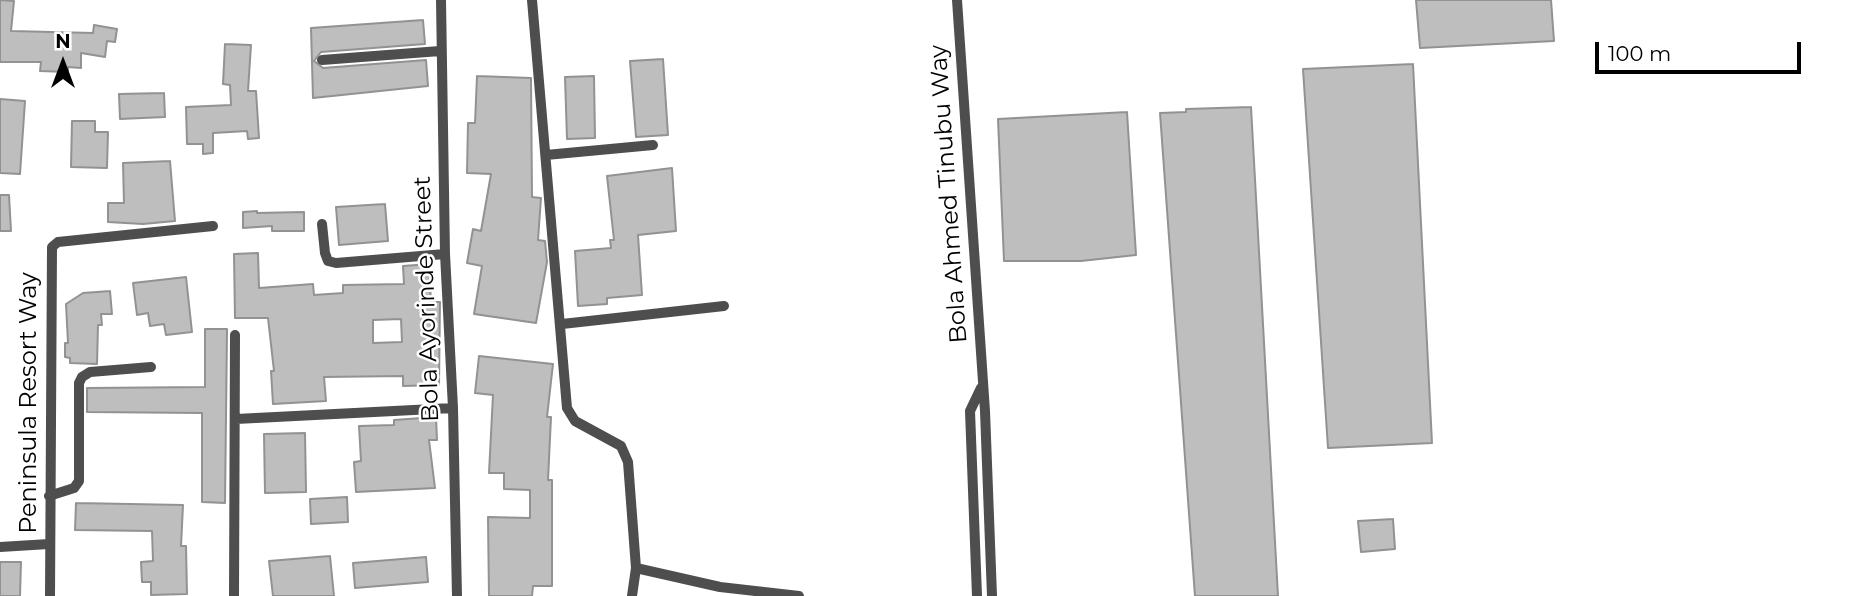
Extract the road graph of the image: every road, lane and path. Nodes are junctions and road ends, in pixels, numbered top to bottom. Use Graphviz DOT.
graph roads {
  1 [pos="440,0"];
  2 [pos="532,0"];
  3 [pos="957,0"];
  4 [pos="440,51"];
  5 [pos="322,60"];
  6 [pos="653,145"];
  7 [pos="545,155"];
  8 [pos="322,224"];
  9 [pos="213,226"];
  10 [pos="445,254"];
  11 [pos="724,306"];
  12 [pos="562,324"];
  13 [pos="234,335"];
  14 [pos="151,367"];
  15 [pos="983,385"];
  16 [pos="453,408"];
  17 [pos="236,419"];
  18 [pos="50,496"];
  19 [pos="50,544"];
  20 [pos="0,547"];
  21 [pos="636,568"];
  22 [pos="50,596"];
  23 [pos="234,596"];
  24 [pos="457,596"];
  25 [pos="632,596"];
  26 [pos="799,596"];
  27 [pos="977,596"];
  28 [pos="992,596"];
  1 -- 4 [label="street, Bola Ayorinde Street"];
  2 -- 7 [label="street"];
  3 -- 15 [label="street, Bola Ahmed Tinubu Way"];
  4 -- 5 [label="street"];
  4 -- 10 [label="street, Bola Ayorinde Street"];
  6 -- 7 [label="street"];
  7 -- 12 [label="street"];
  8 -- 10 [label="street"];
  9 -- 18 [label="street, Peninsula Resort Way"];
  10 -- 16 [label="street, Bola Ayorinde Street"];
  11 -- 12 [label="street"];
  12 -- 21 [label="street"];
  13 -- 17 [label="street"];
  14 -- 18 [label="street"];
  15 -- 27 [label="street"];
  15 -- 28 [label="street, Bola Ahmed Tinubu Way"];
  16 -- 17 [label="street"];
  16 -- 24 [label="street, Bola Ayorinde Street"];
  17 -- 23 [label="street"];
  18 -- 19 [label="street, Peninsula Resort Way"];
  19 -- 20 [label="street"];
  19 -- 22 [label="street, Peninsula Resort Way"];
  21 -- 25 [label="street"];
  21 -- 26 [label="street"];
}
